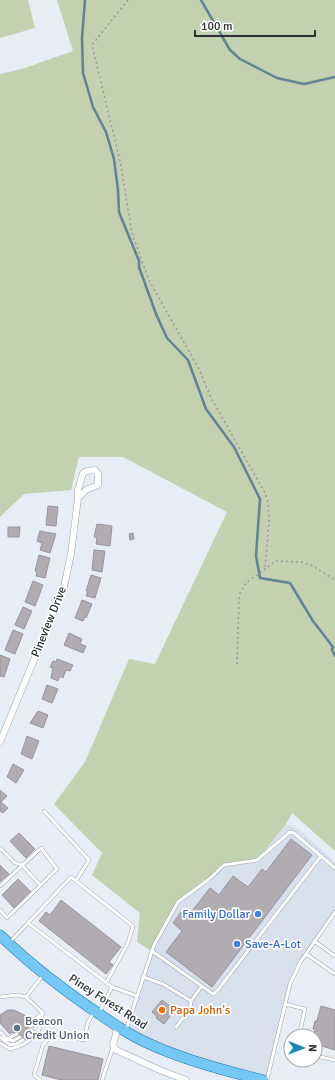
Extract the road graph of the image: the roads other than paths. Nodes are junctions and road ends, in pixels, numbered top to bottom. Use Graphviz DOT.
graph roads {
  1 [pos="78,498"];
  2 [pos="0,742"];
  3 [pos="44,811"];
  4 [pos="0,848"];
  5 [pos="322,856"];
  6 [pos="22,865"];
  7 [pos="335,868"];
  8 [pos="76,881"];
  9 [pos="40,885"];
  10 [pos="0,886"];
  11 [pos="0,910"];
  12 [pos="335,912"];
  13 [pos="28,922"];
  14 [pos="0,935"];
  15 [pos="314,942"];
  16 [pos="8,943"];
  17 [pos="152,951"];
  18 [pos="306,954"];
  19 [pos="335,956"];
  20 [pos="335,974"];
  21 [pos="43,975"];
  22 [pos="143,977"];
  23 [pos="106,983"];
  24 [pos="112,986"];
  25 [pos="201,987"];
  26 [pos="137,996"];
  27 [pos="0,997"];
  28 [pos="26,997"];
  29 [pos="191,1001"];
  30 [pos="285,1004"];
  31 [pos="97,1012"];
  32 [pos="43,1013"];
  33 [pos="30,1025"];
  34 [pos="176,1027"];
  35 [pos="301,1028"];
  36 [pos="35,1029"];
  37 [pos="122,1029"];
  38 [pos="0,1032"];
  39 [pos="19,1035"];
  40 [pos="0,1037"];
  41 [pos="23,1040"];
  42 [pos="0,1042"];
  43 [pos="113,1045"];
  44 [pos="323,1058"];
  45 [pos="335,1060"];
  46 [pos="40,1080"];
  47 [pos="102,1080"];
  48 [pos="186,1080"];
  49 [pos="263,1080"];
  50 [pos="267,1080"];
  1 -- 1 [label="street, Pineview Drive"];
  1 -- 2 [label="street, Pineview Drive"];
  3 -- 8 [label="lane"];
  4 -- 6 [label="lane"];
  5 -- 7 [label="lane"];
  5 -- 17 [label="lane"];
  5 -- 25 [label="lane"];
  6 -- 9 [label="lane"];
  6 -- 9 [label="lane"];
  6 -- 10 [label="lane"];
  8 -- 13 [label="lane"];
  8 -- 23 [label="lane"];
  9 -- 11 [label="lane"];
  12 -- 15 [label="lane"];
  13 -- 16 [label="lane"];
  13 -- 23 [label="lane"];
  14 -- 16 [label="main road, Piney Forest Road"];
  15 -- 18 [label="lane"];
  15 -- 19 [label="lane"];
  16 -- 21 [label="main road, Piney Forest Road"];
  17 -- 22 [label="lane"];
  17 -- 25 [label="lane"];
  18 -- 20 [label="lane"];
  18 -- 30 [label="lane"];
  21 -- 28 [label="lane"];
  21 -- 31 [label="main road, Piney Forest Road"];
  22 -- 26 [label="lane"];
  22 -- 29 [label="lane"];
  23 -- 24 [label="lane"];
  24 -- 26 [label="lane"];
  24 -- 31 [label="lane"];
  25 -- 29 [label="lane"];
  26 -- 37 [label="lane"];
  27 -- 28 [label="lane"];
  28 -- 32 [label="lane"];
  29 -- 34 [label="lane"];
  30 -- 35 [label="lane"];
  30 -- 50 [label="lane"];
  31 -- 37 [label="main road, Piney Forest Road"];
  31 -- 46 [label="lane"];
  32 -- 33 [label="lane"];
  32 -- 36 [label="lane"];
  32 -- 42 [label="lane"];
  37 -- 43 [label="street"];
  37 -- 49 [label="main road, Piney Forest Road"];
  38 -- 39 [label="lane"];
  40 -- 41 [label="lane"];
  43 -- 47 [label="lane"];
  43 -- 48 [label="street"];
  44 -- 45 [label="lane"];
}
